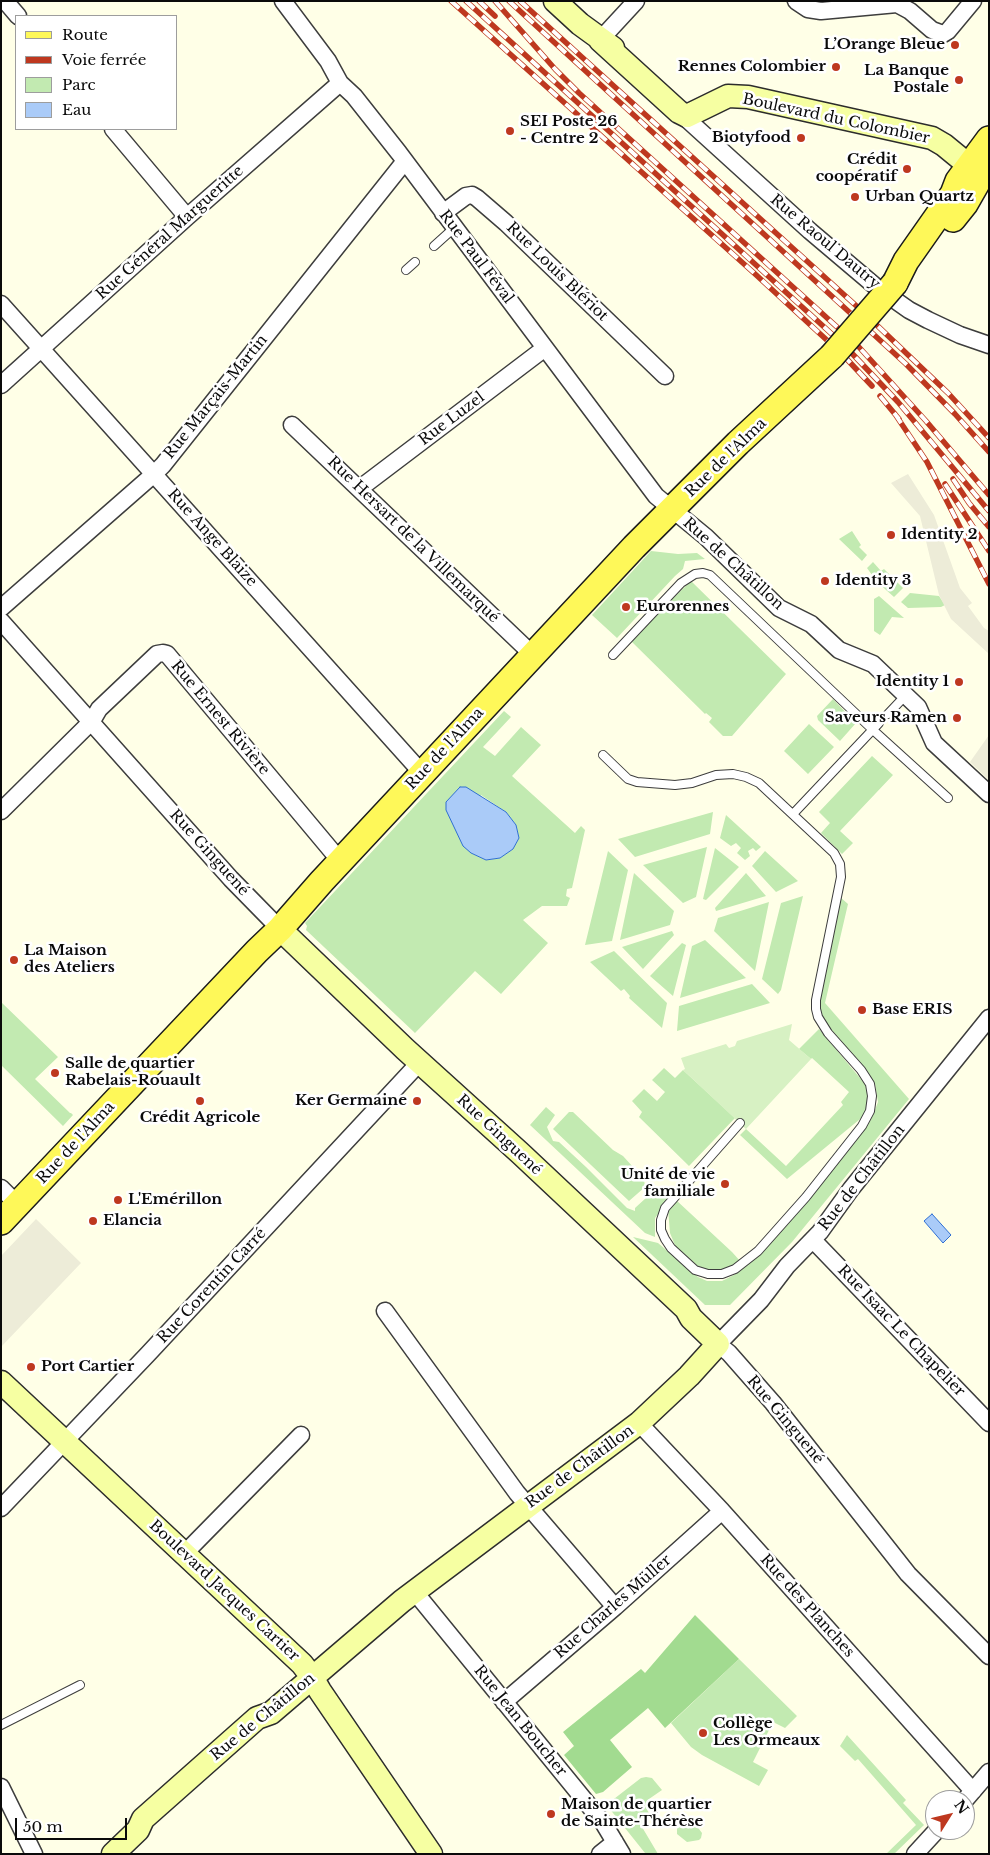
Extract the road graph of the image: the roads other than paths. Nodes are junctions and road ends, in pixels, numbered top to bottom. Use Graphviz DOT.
graph roads {
  1 [pos="283,1"];
  2 [pos="556,1"];
  3 [pos="636,1"];
  4 [pos="796,1"];
  5 [pos="973,1"];
  6 [pos="7,2"];
  7 [pos="1,6"];
  8 [pos="17,15"];
  9 [pos="600,40"];
  10 [pos="340,83"];
  11 [pos="689,111"];
  12 [pos="114,130"];
  13 [pos="989,139"];
  14 [pos="405,162"];
  15 [pos="982,173"];
  16 [pos="443,213"];
  17 [pos="187,217"];
  18 [pos="454,228"];
  19 [pos="434,246"];
  20 [pos="414,262"];
  21 [pos="406,270"];
  22 [pos="1,304"];
  23 [pos="989,345"];
  24 [pos="545,348"];
  25 [pos="42,349"];
  26 [pos="665,376"];
  27 [pos="1,385"];
  28 [pos="292,425"];
  29 [pos="154,474"];
  30 [pos="358,489"];
  31 [pos="672,510"];
  32 [pos="1,608"];
  33 [pos="1,621"];
  34 [pos="533,655"];
  35 [pos="613,655"];
  36 [pos="906,695"];
  37 [pos="888,714"];
  38 [pos="92,722"];
  39 [pos="879,723"];
  40 [pos="873,730"];
  41 [pos="603,755"];
  42 [pos="422,774"];
  43 [pos="989,794"];
  44 [pos="948,798"];
  45 [pos="1,811"];
  46 [pos="793,814"];
  47 [pos="341,862"];
  48 [pos="280,929"];
  49 [pos="989,1018"];
  50 [pos="420,1062"];
  51 [pos="740,1123"];
  52 [pos="10,1196"];
  53 [pos="1,1222"];
  54 [pos="813,1240"];
  55 [pos="385,1311"];
  56 [pos="718,1344"];
  57 [pos="1,1382"];
  58 [pos="639,1423"];
  59 [pos="989,1423"];
  60 [pos="301,1435"];
  61 [pos="64,1440"];
  62 [pos="527,1506"];
  63 [pos="1,1508"];
  64 [pos="722,1511"];
  65 [pos="185,1553"];
  66 [pos="414,1591"];
  67 [pos="615,1607"];
  68 [pos="989,1656"];
  69 [pos="312,1677"];
  70 [pos="80,1685"];
  71 [pos="504,1702"];
  72 [pos="1,1725"];
  73 [pos="989,1772"];
  74 [pos="1,1787"];
  75 [pos="965,1790"];
  76 [pos="973,1790"];
  77 [pos="928,1840"];
  78 [pos="619,1848"];
  79 [pos="34,1854"];
  80 [pos="113,1854"];
  81 [pos="430,1854"];
  82 [pos="600,1854"];
  83 [pos="915,1854"];
  1 -- 10 [label="street, Rue Paul Féval"];
  2 -- 9 [label="street"];
  3 -- 9 [label="street"];
  4 -- 5 [label="street"];
  6 -- 7 [label="street"];
  6 -- 8 [label="street"];
  9 -- 11 [label="street"];
  10 -- 14 [label="street, Rue Paul Féval"];
  10 -- 17 [label="street, Rue Général Margueritte"];
  11 -- 15 [label="street, Boulevard du Colombier"];
  11 -- 23 [label="street, Rue Raoul Dautry"];
  12 -- 17 [label="street"];
  13 -- 15 [label="main road, Rue de l'Alma"];
  14 -- 16 [label="street, Rue Paul Féval"];
  14 -- 29 [label="street, Rue Marçais-Martin"];
  15 -- 31 [label="main road, Rue de l'Alma, bridge"];
  16 -- 18 [label="street, Rue Paul Féval"];
  16 -- 26 [label="street, Rue Louis Blériot"];
  17 -- 25 [label="street, Rue Général Margueritte"];
  18 -- 19 [label="lane"];
  18 -- 24 [label="street, Rue Paul Féval"];
  20 -- 21 [label="lane"];
  22 -- 25 [label="street, Rue Ange Blaize"];
  24 -- 30 [label="street, Rue Luzel"];
  24 -- 31 [label="street, Rue Paul Féval"];
  25 -- 27 [label="street, Rue Général Margueritte"];
  25 -- 29 [label="street, Rue Ange Blaize"];
  28 -- 30 [label="street, Rue Hersart de la Villemarqué"];
  29 -- 32 [label="street, Rue Marçais-Martin"];
  29 -- 42 [label="street, Rue Ange Blaize"];
  30 -- 34 [label="street, Rue Hersart de la Villemarqué"];
  31 -- 34 [label="main road, Rue de l'Alma"];
  31 -- 36 [label="street, Rue de Châtillon"];
  33 -- 38 [label="street, Rue Ginguené"];
  34 -- 42 [label="main road, Rue de l'Alma"];
  35 -- 40 [label="lane"];
  36 -- 37 [label="lane"];
  36 -- 43 [label="street, Rue de Châtillon"];
  38 -- 45 [label="street"];
  38 -- 47 [label="street, Rue Ernest Rivière"];
  38 -- 48 [label="street, Rue Ginguené"];
  39 -- 40 [label="lane"];
  40 -- 44 [label="lane"];
  40 -- 46 [label="lane"];
  41 -- 46 [label="lane"];
  42 -- 47 [label="main road, Rue de l'Alma"];
  46 -- 51 [label="lane"];
  47 -- 48 [label="main road, Rue de l'Alma"];
  48 -- 50 [label="street, Rue Ginguené"];
  48 -- 52 [label="main road, Rue de l'Alma"];
  49 -- 54 [label="street, Rue de Châtillon"];
  50 -- 56 [label="street, Rue Ginguené"];
  50 -- 61 [label="street, Rue Corentin Carré"];
  52 -- 53 [label="main road, Rue de l'Alma"];
  54 -- 56 [label="street, Rue de Châtillon"];
  54 -- 59 [label="street, Rue Isaac Le Chapelier"];
  55 -- 62 [label="street"];
  56 -- 58 [label="street, Rue de Châtillon"];
  56 -- 68 [label="street, Rue Ginguené"];
  57 -- 61 [label="street, Boulevard Jacques Cartier"];
  58 -- 62 [label="street, Rue de Châtillon"];
  58 -- 64 [label="street, Rue des Planches"];
  60 -- 65 [label="street"];
  61 -- 63 [label="street, Rue Corentin Carré"];
  61 -- 65 [label="street, Boulevard Jacques Cartier"];
  62 -- 66 [label="street, Rue de Châtillon"];
  62 -- 67 [label="street"];
  64 -- 67 [label="street, Rue Charles Müller"];
  64 -- 75 [label="street, Rue des Planches"];
  65 -- 69 [label="street, Boulevard Jacques Cartier"];
  66 -- 69 [label="street, Rue de Châtillon"];
  66 -- 71 [label="street, Rue Jean Boucher"];
  67 -- 71 [label="street, Rue Charles Müller"];
  69 -- 80 [label="street, Rue de Châtillon"];
  69 -- 81 [label="street, Boulevard Jacques Cartier"];
  70 -- 72 [label="lane"];
  71 -- 78 [label="street, Rue Jean Boucher"];
  73 -- 76 [label="street"];
  74 -- 79 [label="street"];
  77 -- 83 [label="street"];
  78 -- 82 [label="street"];
}
